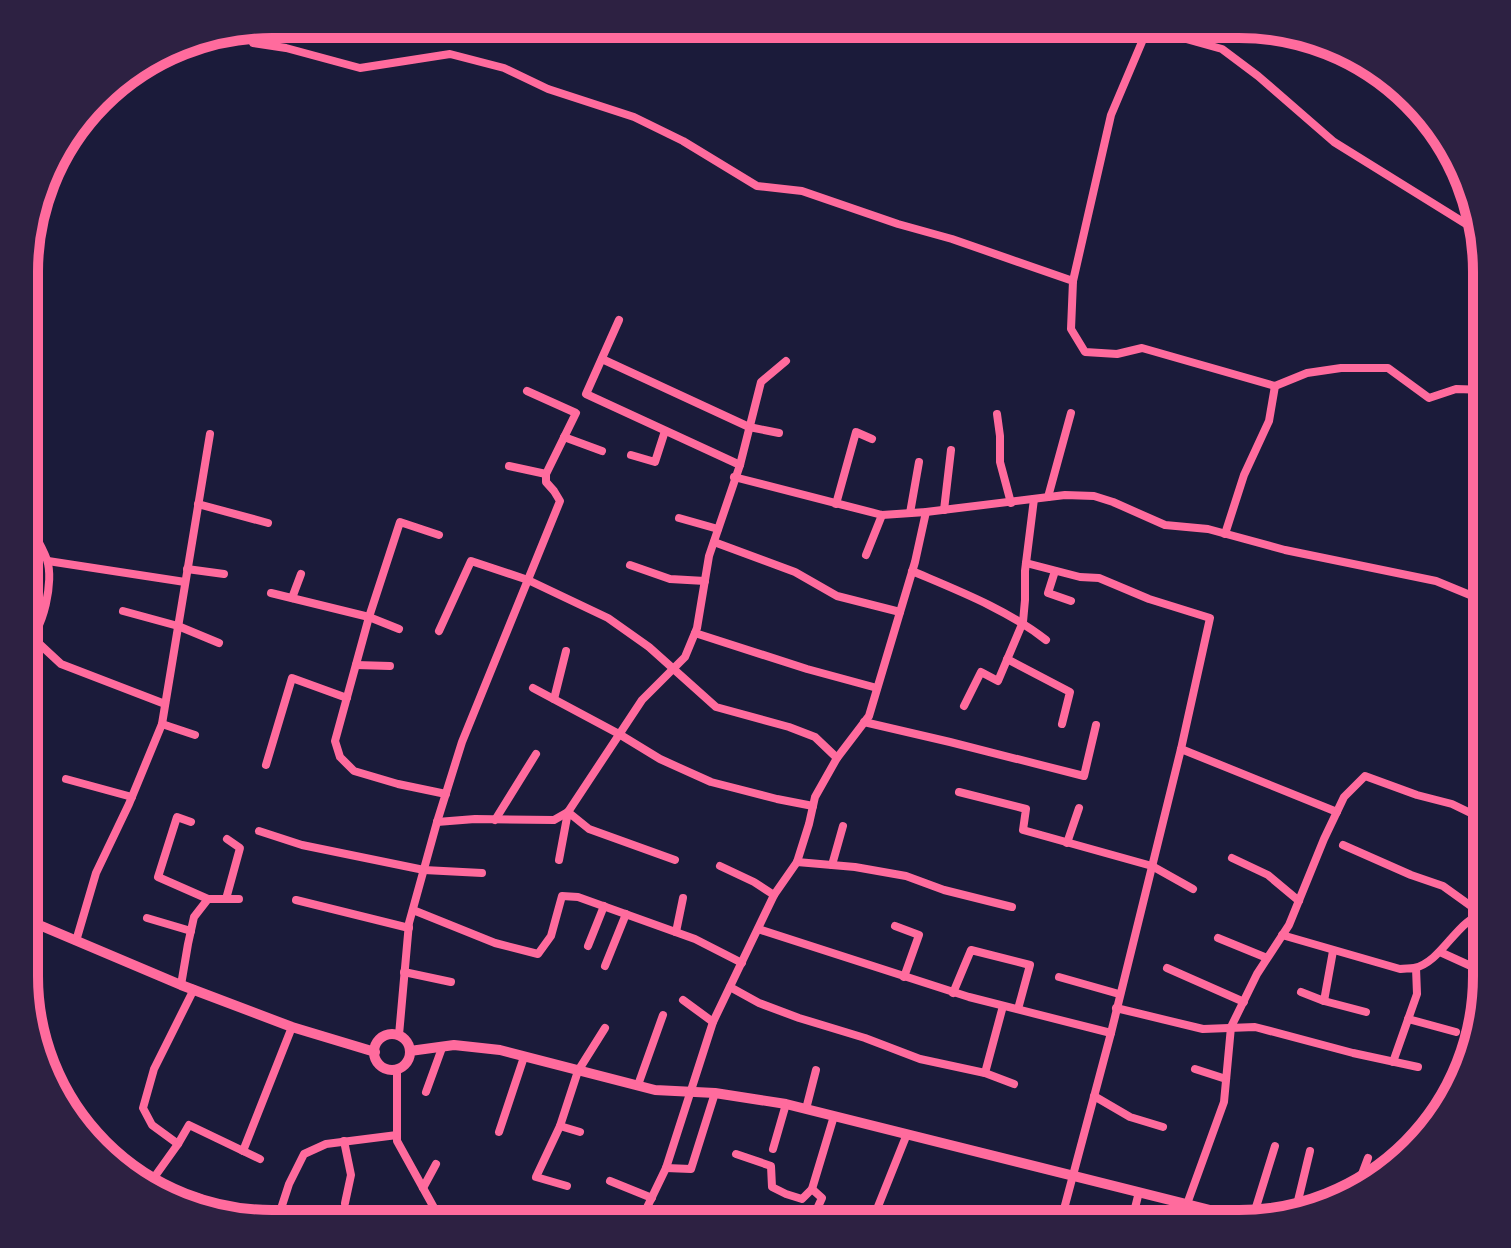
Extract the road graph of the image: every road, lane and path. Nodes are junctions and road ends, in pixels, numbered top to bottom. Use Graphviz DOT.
graph roads {
  1 [pos="252,39"];
  2 [pos="1143,39"];
  3 [pos="1193,39"];
  4 [pos="1468,225"];
  5 [pos="1073,281"];
  6 [pos="619,320"];
  7 [pos="602,359"];
  8 [pos="786,361"];
  9 [pos="1275,386"];
  10 [pos="1472,390"];
  11 [pos="527,391"];
  12 [pos="1071,413"];
  13 [pos="997,414"];
  14 [pos="749,427"];
  15 [pos="665,431"];
  16 [pos="779,433"];
  17 [pos="210,434"];
  18 [pos="564,437"];
  19 [pos="872,439"];
  20 [pos="951,450"];
  21 [pos="602,451"];
  22 [pos="631,455"];
  23 [pos="919,462"];
  24 [pos="740,465"];
  25 [pos="509,466"];
  26 [pos="546,474"];
  27 [pos="734,477"];
  28 [pos="1048,497"];
  29 [pos="1034,499"];
  30 [pos="1011,503"];
  31 [pos="198,504"];
  32 [pos="836,504"];
  33 [pos="944,510"];
  34 [pos="926,512"];
  35 [pos="910,513"];
  36 [pos="882,515"];
  37 [pos="679,518"];
  38 [pos="268,523"];
  39 [pos="718,529"];
  40 [pos="1225,534"];
  41 [pos="439,535"];
  42 [pos="714,542"];
  43 [pos="38,543"];
  44 [pos="866,555"];
  45 [pos="48,561"];
  46 [pos="1026,563"];
  47 [pos="630,565"];
  48 [pos="187,569"];
  49 [pos="912,571"];
  50 [pos="1055,571"];
  51 [pos="224,574"];
  52 [pos="301,574"];
  53 [pos="528,580"];
  54 [pos="705,581"];
  55 [pos="185,582"];
  56 [pos="271,593"];
  57 [pos="1472,596"];
  58 [pos="292,598"];
  59 [pos="1071,601"];
  60 [pos="123,611"];
  61 [pos="900,612"];
  62 [pos="369,617"];
  63 [pos="1023,622"];
  64 [pos="38,623"];
  65 [pos="178,626"];
  66 [pos="399,629"];
  67 [pos="439,631"];
  68 [pos="695,633"];
  69 [pos="1046,640"];
  70 [pos="219,643"];
  71 [pos="39,648"];
  72 [pos="566,651"];
  73 [pos="1007,659"];
  74 [pos="356,665"];
  75 [pos="390,666"];
  76 [pos="673,670"];
  77 [pos="533,688"];
  78 [pos="877,688"];
  79 [pos="347,698"];
  80 [pos="554,699"];
  81 [pos="165,704"];
  82 [pos="964,706"];
  83 [pos="864,722"];
  84 [pos="162,724"];
  85 [pos="1062,724"];
  86 [pos="1096,725"];
  87 [pos="619,734"];
  88 [pos="195,735"];
  89 [pos="1181,749"];
  90 [pos="536,754"];
  91 [pos="837,758"];
  92 [pos="266,765"];
  93 [pos="66,779"];
  94 [pos="959,792"];
  95 [pos="446,794"];
  96 [pos="132,797"];
  97 [pos="813,806"];
  98 [pos="1079,808"];
  99 [pos="568,812"];
  100 [pos="1337,812"];
  101 [pos="1473,814"];
  102 [pos="495,820"];
  103 [pos="191,822"];
  104 [pos="437,822"];
  105 [pos="843,826"];
  106 [pos="259,831"];
  107 [pos="227,839"];
  108 [pos="1067,843"];
  109 [pos="1343,845"];
  110 [pos="1232,858"];
  111 [pos="559,860"];
  112 [pos="675,860"];
  113 [pos="797,862"];
  114 [pos="832,865"];
  115 [pos="720,866"];
  116 [pos="1152,866"];
  117 [pos="424,870"];
  118 [pos="482,873"];
  119 [pos="1193,889"];
  120 [pos="774,895"];
  121 [pos="683,898"];
  122 [pos="208,899"];
  123 [pos="226,899"];
  124 [pos="239,899"];
  125 [pos="296,900"];
  126 [pos="1299,901"];
  127 [pos="604,906"];
  128 [pos="1473,906"];
  129 [pos="1012,907"];
  130 [pos="413,910"];
  131 [pos="626,914"];
  132 [pos="147,918"];
  133 [pos="1473,918"];
  134 [pos="39,925"];
  135 [pos="895,926"];
  136 [pos="409,928"];
  137 [pos="758,929"];
  138 [pos="191,931"];
  139 [pos="676,932"];
  140 [pos="1282,935"];
  141 [pos="1218,938"];
  142 [pos="76,941"];
  143 [pos="588,946"];
  144 [pos="1333,951"];
  145 [pos="1440,952"];
  146 [pos="1267,958"];
  147 [pos="742,963"];
  148 [pos="605,966"];
  149 [pos="1473,967"];
  150 [pos="1167,968"];
  151 [pos="1416,968"];
  152 [pos="404,972"];
  153 [pos="904,977"];
  154 [pos="1059,977"];
  155 [pos="451,982"];
  156 [pos="181,985"];
  157 [pos="730,987"];
  158 [pos="194,989"];
  159 [pos="1301,992"];
  160 [pos="953,993"];
  161 [pos="1119,994"];
  162 [pos="683,1000"];
  163 [pos="1324,1001"];
  164 [pos="1244,1002"];
  165 [pos="1003,1006"];
  166 [pos="1116,1008"];
  167 [pos="1018,1009"];
  168 [pos="1366,1012"];
  169 [pos="663,1015"];
  170 [pos="1408,1019"];
  171 [pos="713,1022"];
  172 [pos="292,1027"];
  173 [pos="1231,1027"];
  174 [pos="605,1028"];
  175 [pos="1456,1032"];
  176 [pos="1111,1033"];
  177 [pos="399,1035"];
  178 [pos="442,1048"];
  179 [pos="410,1051"];
  180 [pos="375,1052"];
  181 [pos="524,1057"];
  182 [pos="1393,1062"];
  183 [pos="1418,1067"];
  184 [pos="397,1069"];
  185 [pos="1195,1069"];
  186 [pos="816,1070"];
  187 [pos="578,1071"];
  188 [pos="985,1073"];
  189 [pos="1226,1079"];
  190 [pos="1014,1084"];
  191 [pos="638,1085"];
  192 [pos="426,1092"];
  193 [pos="690,1092"];
  194 [pos="715,1093"];
  195 [pos="1094,1096"];
  196 [pos="786,1104"];
  197 [pos="806,1109"];
  198 [pos="834,1116"];
  199 [pos="560,1126"];
  200 [pos="1163,1127"];
  201 [pos="499,1132"];
  202 [pos="580,1132"];
  203 [pos="907,1134"];
  204 [pos="397,1135"];
  205 [pos="344,1141"];
  206 [pos="178,1144"];
  207 [pos="1275,1146"];
  208 [pos="773,1149"];
  209 [pos="243,1151"];
  210 [pos="1310,1151"];
  211 [pos="736,1154"];
  212 [pos="1368,1158"];
  213 [pos="260,1159"];
  214 [pos="436,1164"];
  215 [pos="666,1168"];
  216 [pos="1362,1174"];
  217 [pos="1074,1176"];
  218 [pos="154,1178"];
  219 [pos="610,1181"];
  220 [pos="567,1186"];
  221 [pos="423,1188"];
  222 [pos="812,1189"];
  223 [pos="1139,1192"];
  224 [pos="652,1198"];
  225 [pos="1298,1202"];
  226 [pos="345,1203"];
  227 [pos="1187,1204"];
  228 [pos="817,1209"];
  229 [pos="877,1209"];
  230 [pos="1064,1209"];
  231 [pos="1135,1209"];
  232 [pos="1206,1209"];
  233 [pos="1257,1209"];
  234 [pos="281,1210"];
  235 [pos="435,1210"];
  236 [pos="646,1210"];
  1 -- 5 [label="street"];
  2 -- 5 [label="street"];
  3 -- 4 [label="street"];
  5 -- 9 [label="street"];
  6 -- 7 [label="street"];
  7 -- 14 [label="street"];
  7 -- 15 [label="street"];
  8 -- 14 [label="street"];
  9 -- 10 [label="street"];
  9 -- 40 [label="street"];
  11 -- 18 [label="street"];
  12 -- 28 [label="street"];
  13 -- 30 [label="street"];
  14 -- 16 [label="street"];
  14 -- 24 [label="street"];
  15 -- 22 [label="street"];
  15 -- 24 [label="street"];
  17 -- 31 [label="street"];
  18 -- 21 [label="street"];
  18 -- 26 [label="street"];
  19 -- 32 [label="street"];
  20 -- 33 [label="street"];
  23 -- 35 [label="street"];
  24 -- 27 [label="street"];
  25 -- 26 [label="street"];
  26 -- 53 [label="street"];
  27 -- 32 [label="street"];
  27 -- 39 [label="street"];
  28 -- 29 [label="street"];
  28 -- 40 [label="street"];
  29 -- 30 [label="street"];
  29 -- 46 [label="street"];
  30 -- 33 [label="street"];
  31 -- 38 [label="street"];
  31 -- 48 [label="street"];
  32 -- 36 [label="street"];
  33 -- 34 [label="street"];
  34 -- 35 [label="street"];
  34 -- 49 [label="street"];
  35 -- 36 [label="street"];
  36 -- 44 [label="street"];
  37 -- 39 [label="street"];
  39 -- 42 [label="street"];
  40 -- 57 [label="street"];
  41 -- 62 [label="street"];
  42 -- 54 [label="street"];
  42 -- 61 [label="street"];
  43 -- 45 [label="street"];
  45 -- 55 [label="street"];
  45 -- 64 [label="street"];
  46 -- 50 [label="street"];
  46 -- 63 [label="street"];
  47 -- 54 [label="street"];
  48 -- 51 [label="street"];
  48 -- 55 [label="street"];
  49 -- 61 [label="street"];
  49 -- 63 [label="street"];
  50 -- 59 [label="street"];
  50 -- 89 [label="street"];
  52 -- 58 [label="street"];
  53 -- 67 [label="street"];
  53 -- 76 [label="street"];
  53 -- 95 [label="street"];
  54 -- 68 [label="street"];
  55 -- 65 [label="street"];
  56 -- 58 [label="street"];
  58 -- 62 [label="street"];
  60 -- 65 [label="street"];
  61 -- 78 [label="street"];
  62 -- 66 [label="street"];
  62 -- 74 [label="street"];
  63 -- 69 [label="street"];
  63 -- 73 [label="street"];
  65 -- 70 [label="street"];
  65 -- 81 [label="street"];
  68 -- 76 [label="street"];
  68 -- 78 [label="street"];
  71 -- 81 [label="street"];
  72 -- 80 [label="street"];
  73 -- 82 [label="street"];
  73 -- 85 [label="street"];
  74 -- 75 [label="street"];
  74 -- 79 [label="street"];
  76 -- 87 [label="street"];
  76 -- 91 [label="street"];
  77 -- 80 [label="street"];
  78 -- 83 [label="street"];
  79 -- 92 [label="street"];
  79 -- 95 [label="street"];
  80 -- 87 [label="street"];
  81 -- 84 [label="street"];
  83 -- 86 [label="street"];
  83 -- 91 [label="street"];
  84 -- 88 [label="street"];
  84 -- 96 [label="street"];
  87 -- 97 [label="street"];
  87 -- 99 [label="street"];
  89 -- 100 [label="street"];
  89 -- 116 [label="street"];
  90 -- 102 [label="street"];
  91 -- 97 [label="street"];
  93 -- 96 [label="street"];
  94 -- 108 [label="street"];
  95 -- 104 [label="street"];
  96 -- 142 [label="street"];
  97 -- 113 [label="street"];
  98 -- 108 [label="street"];
  99 -- 102 [label="street"];
  99 -- 111 [label="street"];
  99 -- 112 [label="street"];
  100 -- 101 [label="street"];
  100 -- 126 [label="street"];
  102 -- 104 [label="street"];
  103 -- 122 [label="street"];
  104 -- 117 [label="street"];
  105 -- 114 [label="street"];
  106 -- 117 [label="street"];
  107 -- 123 [label="street"];
  108 -- 116 [label="street"];
  109 -- 128 [label="street"];
  110 -- 126 [label="street"];
  113 -- 114 [label="street"];
  113 -- 120 [label="street"];
  114 -- 129 [label="street"];
  115 -- 120 [label="street"];
  116 -- 119 [label="street"];
  116 -- 161 [label="street"];
  117 -- 118 [label="street"];
  117 -- 130 [label="street"];
  120 -- 137 [label="street"];
  121 -- 139 [label="street"];
  122 -- 123 [label="street"];
  122 -- 138 [label="street"];
  123 -- 124 [label="street"];
  125 -- 136 [label="street"];
  126 -- 140 [label="street"];
  127 -- 130 [label="street"];
  127 -- 131 [label="street"];
  127 -- 143 [label="street"];
  130 -- 136 [label="street"];
  131 -- 139 [label="street"];
  131 -- 148 [label="street"];
  132 -- 138 [label="street"];
  133 -- 145 [label="street"];
  134 -- 142 [label="street"];
  135 -- 153 [label="street"];
  136 -- 152 [label="street"];
  137 -- 147 [label="street"];
  137 -- 153 [label="street"];
  138 -- 156 [label="street"];
  139 -- 147 [label="street"];
  140 -- 144 [label="street"];
  140 -- 146 [label="street"];
  141 -- 146 [label="street"];
  142 -- 156 [label="street"];
  144 -- 151 [label="street"];
  144 -- 163 [label="street"];
  145 -- 149 [label="street"];
  145 -- 151 [label="street"];
  146 -- 164 [label="street"];
  147 -- 157 [label="street"];
  150 -- 164 [label="street"];
  151 -- 170 [label="street"];
  152 -- 155 [label="street"];
  152 -- 177 [label="street"];
  153 -- 160 [label="street"];
  154 -- 161 [label="street"];
  156 -- 158 [label="street"];
  157 -- 171 [label="street"];
  157 -- 188 [label="street"];
  158 -- 172 [label="street"];
  158 -- 206 [label="street"];
  159 -- 163 [label="street"];
  160 -- 165 [label="street"];
  160 -- 167 [label="street"];
  161 -- 166 [label="street"];
  162 -- 171 [label="street"];
  163 -- 168 [label="street"];
  164 -- 173 [label="street"];
  165 -- 167 [label="street"];
  165 -- 188 [label="street"];
  166 -- 173 [label="street"];
  166 -- 176 [label="street"];
  167 -- 176 [label="street"];
  169 -- 191 [label="street"];
  170 -- 175 [label="street"];
  170 -- 182 [label="street"];
  171 -- 193 [label="street"];
  172 -- 180 [label="street"];
  172 -- 209 [label="street"];
  173 -- 182 [label="street"];
  173 -- 189 [label="street"];
  174 -- 187 [label="street"];
  176 -- 195 [label="street"];
  177 -- 179 [label="street"];
  177 -- 180 [label="street"];
  178 -- 179 [label="street"];
  178 -- 181 [label="street"];
  178 -- 192 [label="street"];
  179 -- 184 [label="street"];
  180 -- 184 [label="street"];
  181 -- 187 [label="street"];
  181 -- 201 [label="street"];
  182 -- 183 [label="street"];
  184 -- 204 [label="street"];
  185 -- 189 [label="street"];
  186 -- 197 [label="street"];
  187 -- 191 [label="street"];
  187 -- 199 [label="street"];
  188 -- 190 [label="street"];
  189 -- 227 [label="street"];
  191 -- 193 [label="street"];
  193 -- 194 [label="street"];
  193 -- 215 [label="street"];
  194 -- 196 [label="street"];
  194 -- 215 [label="street"];
  195 -- 200 [label="street"];
  195 -- 217 [label="street"];
  196 -- 197 [label="street"];
  196 -- 208 [label="street"];
  197 -- 198 [label="street"];
  198 -- 203 [label="street"];
  198 -- 222 [label="street"];
  199 -- 202 [label="street"];
  199 -- 220 [label="street"];
  203 -- 217 [label="street"];
  203 -- 229 [label="street"];
  204 -- 205 [label="street"];
  204 -- 221 [label="street"];
  205 -- 226 [label="street"];
  205 -- 234 [label="street"];
  206 -- 209 [label="street"];
  206 -- 218 [label="street"];
  207 -- 233 [label="street"];
  209 -- 213 [label="street"];
  210 -- 225 [label="street"];
  211 -- 222 [label="street"];
  212 -- 216 [label="street"];
  214 -- 221 [label="street"];
  215 -- 224 [label="street"];
  217 -- 223 [label="street"];
  217 -- 230 [label="street"];
  219 -- 224 [label="street"];
  221 -- 235 [label="street"];
  222 -- 228 [label="street"];
  223 -- 227 [label="street"];
  223 -- 231 [label="street"];
  224 -- 236 [label="street"];
  227 -- 232 [label="street"];
}
